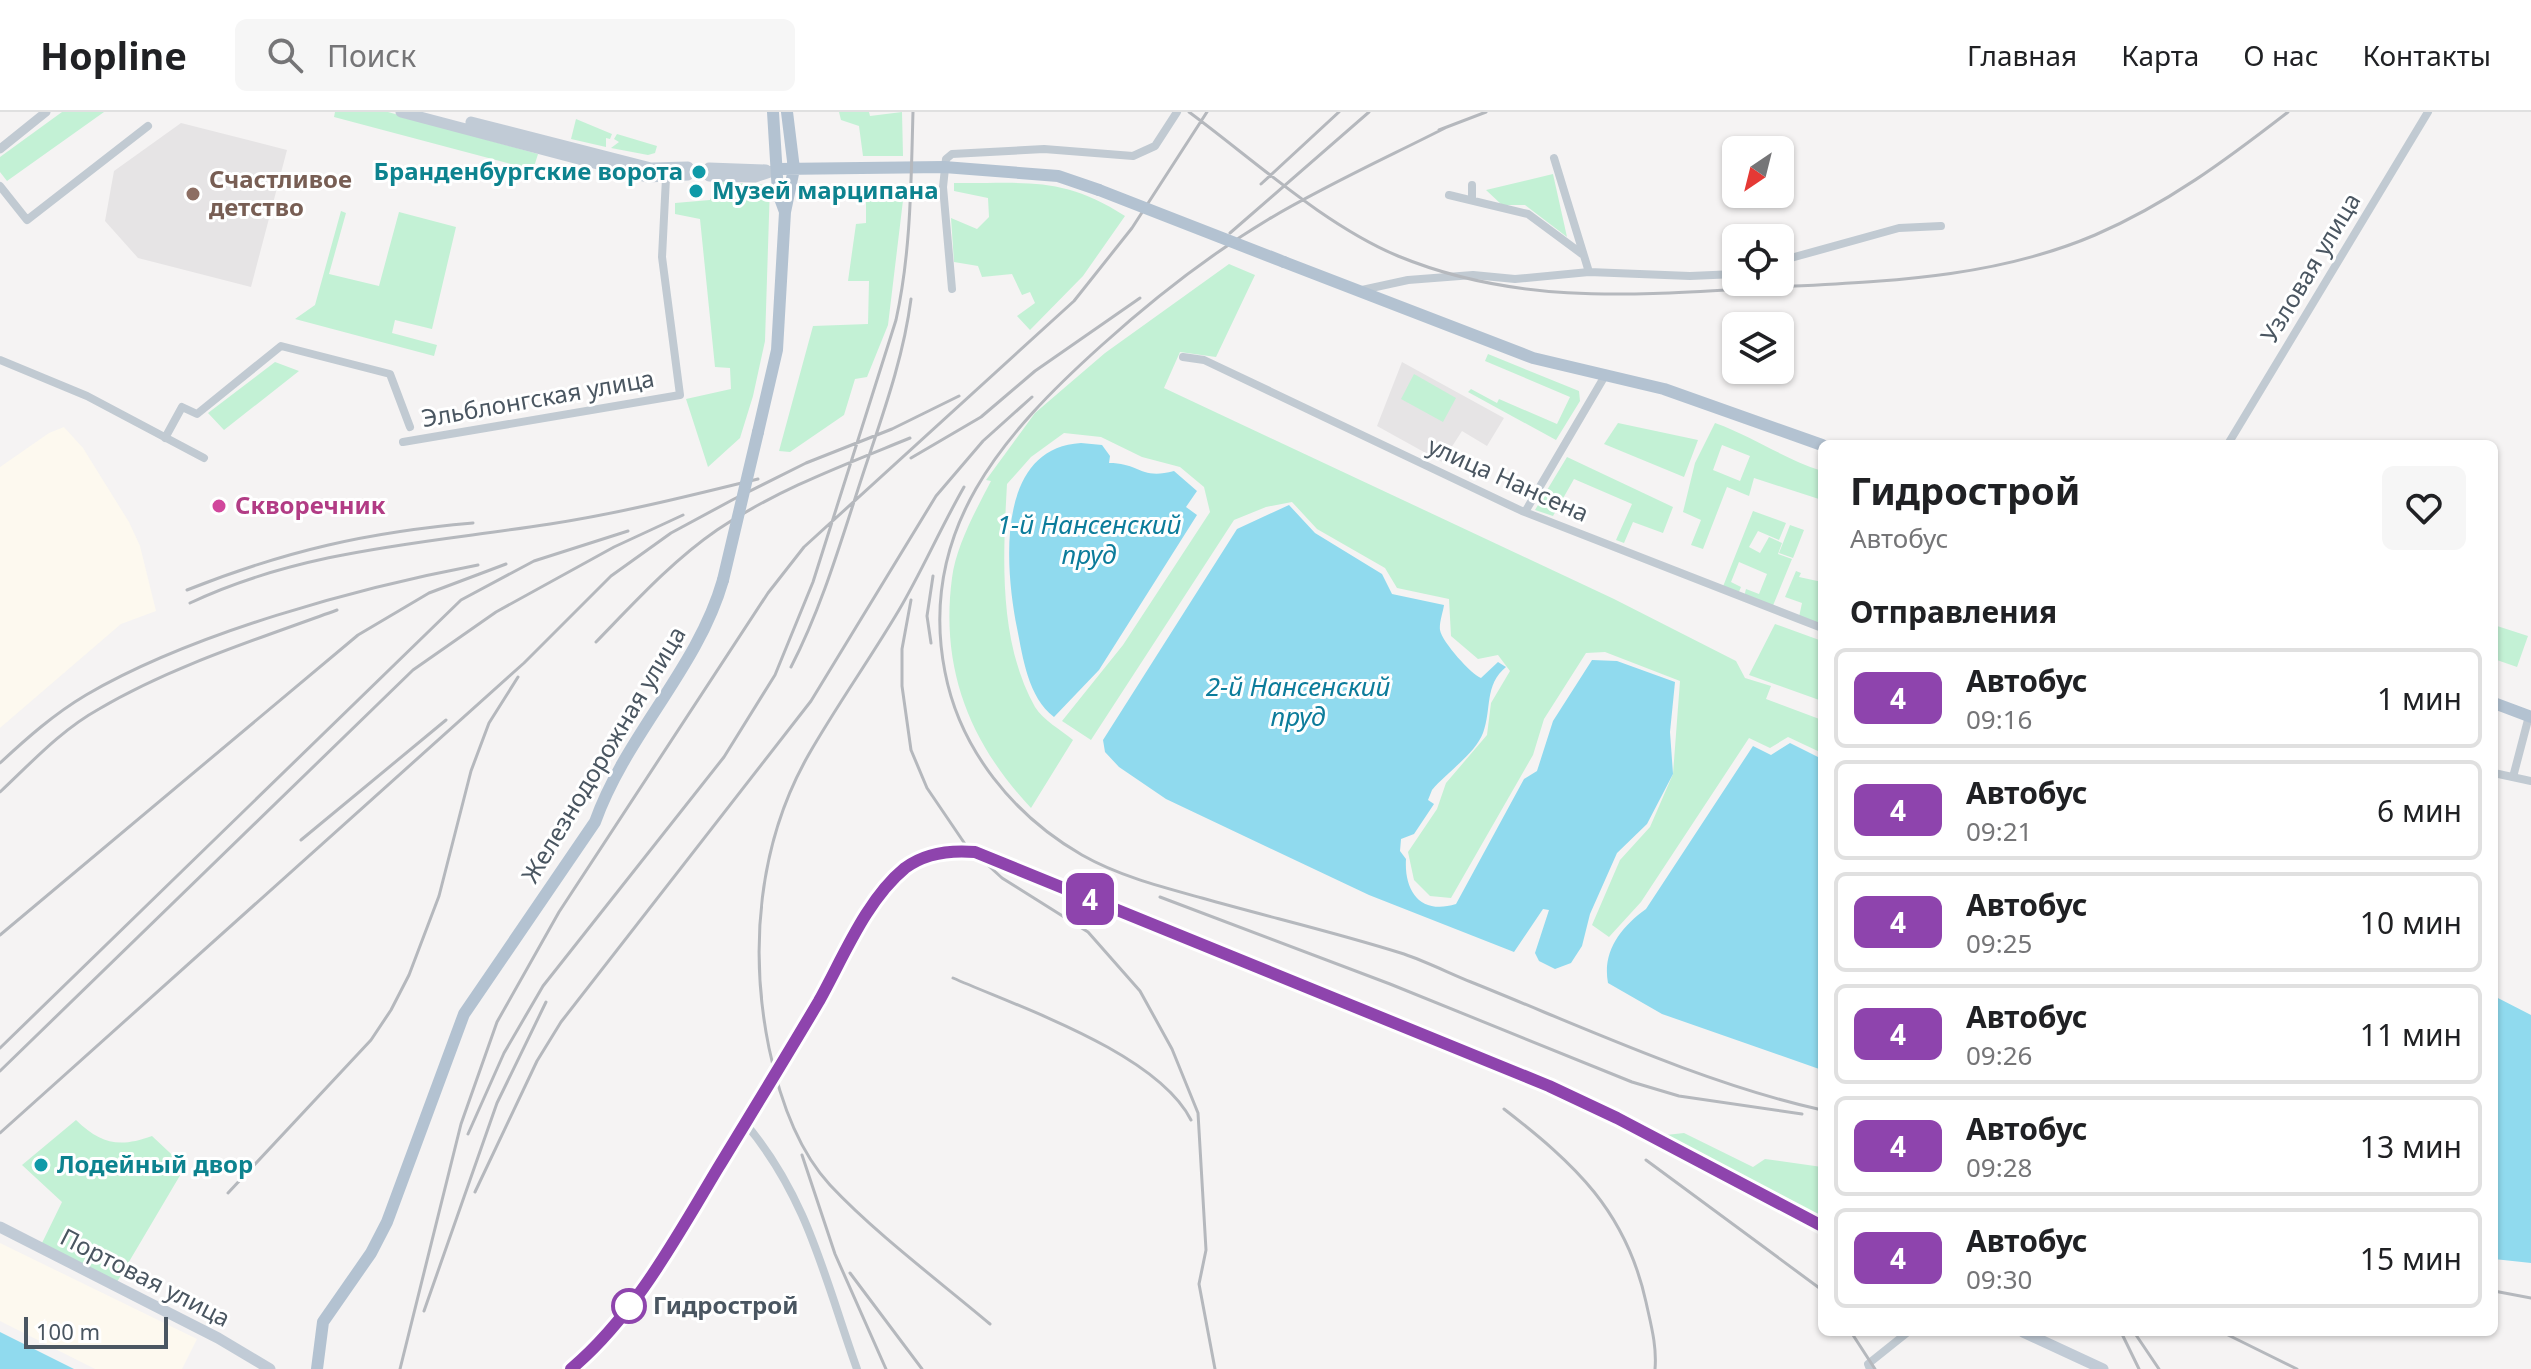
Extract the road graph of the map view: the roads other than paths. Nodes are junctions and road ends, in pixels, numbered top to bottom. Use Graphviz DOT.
graph roads {
  1 [pos="46,112"];
  2 [pos="401,112"];
  3 [pos="431,112"];
  4 [pos="773,112"];
  5 [pos="787,112"];
  6 [pos="1177,112"];
  7 [pos="2428,112"];
  8 [pos="148,126"];
  9 [pos="0,149"];
  10 [pos="1554,158"];
  11 [pos="945,163"];
  12 [pos="779,169"];
  13 [pos="794,169"];
  14 [pos="709,172"];
  15 [pos="666,178"];
  16 [pos="1472,185"];
  17 [pos="0,186"];
  18 [pos="1449,195"];
  19 [pos="1472,200"];
  20 [pos="785,212"];
  21 [pos="1941,226"];
  22 [pos="1546,239"];
  23 [pos="1561,240"];
  24 [pos="1582,254"];
  25 [pos="1794,257"];
  26 [pos="1589,272"];
  27 [pos="1722,275"];
  28 [pos="952,289"];
  29 [pos="1358,291"];
  30 [pos="1183,357"];
  31 [pos="0,360"];
  32 [pos="1607,373"];
  33 [pos="410,427"];
  34 [pos="165,438"];
  35 [pos="2230,440"];
  36 [pos="403,442"];
  37 [pos="1818,444"];
  38 [pos="204,458"];
  39 [pos="1525,512"];
  40 [pos="1818,626"];
  41 [pos="2498,704"];
  42 [pos="2530,716"];
  43 [pos="2498,774"];
  44 [pos="2513,777"];
  45 [pos="2531,781"];
  46 [pos="745,1123"];
  47 [pos="1818,1224"];
  48 [pos="0,1227"];
  49 [pos="1903,1336"];
  50 [pos="2032,1336"];
  51 [pos="270,1369"];
  52 [pos="317,1369"];
  53 [pos="571,1369"];
  54 [pos="857,1369"];
  55 [pos="1870,1369"];
  56 [pos="2103,1369"];
  1 -- 9 [label="street"];
  2 -- 15 [label="main road"];
  3 -- 15 [label="main road"];
  4 -- 12 [label="main road, Железнодорожная улица"];
  5 -- 13 [label="main road, Железнодорожная улица"];
  6 -- 11 [label="street"];
  7 -- 35 [label="street, Узловая улица"];
  8 -- 17 [label="street"];
  10 -- 24 [label="street"];
  11 -- 13 [label="main road"];
  11 -- 28 [label="street"];
  11 -- 29 [label="main road, bridge"];
  12 -- 13 [label="main road"];
  12 -- 14 [label="main road"];
  12 -- 20 [label="main road, Железнодорожная улица"];
  13 -- 20 [label="main road, Железнодорожная улица"];
  15 -- 36 [label="street, Эльблонгская улица"];
  16 -- 19 [label="street"];
  18 -- 19 [label="street"];
  19 -- 23 [label="street"];
  20 -- 52 [label="main road, Железнодорожная улица, bridge"];
  21 -- 25 [label="street"];
  22 -- 23 [label="street"];
  23 -- 24 [label="street"];
  24 -- 26 [label="street"];
  26 -- 27 [label="street"];
  26 -- 29 [label="street"];
  29 -- 32 [label="main road"];
  30 -- 39 [label="street, улица Нансена"];
  31 -- 34 [label="street"];
  32 -- 37 [label="main road"];
  32 -- 39 [label="street"];
  33 -- 34 [label="street, Эльблонгская улица"];
  34 -- 38 [label="street"];
  39 -- 40 [label="street, улица Нансена"];
  41 -- 42 [label="main road"];
  42 -- 44 [label="street"];
  43 -- 44 [label="street"];
  44 -- 45 [label="street"];
  46 -- 47 [label="main road"];
  46 -- 53 [label="main road"];
  46 -- 54 [label="street"];
  48 -- 51 [label="main road, Портовая улица"];
  49 -- 55 [label="street"];
  50 -- 56 [label="main road"];
}
